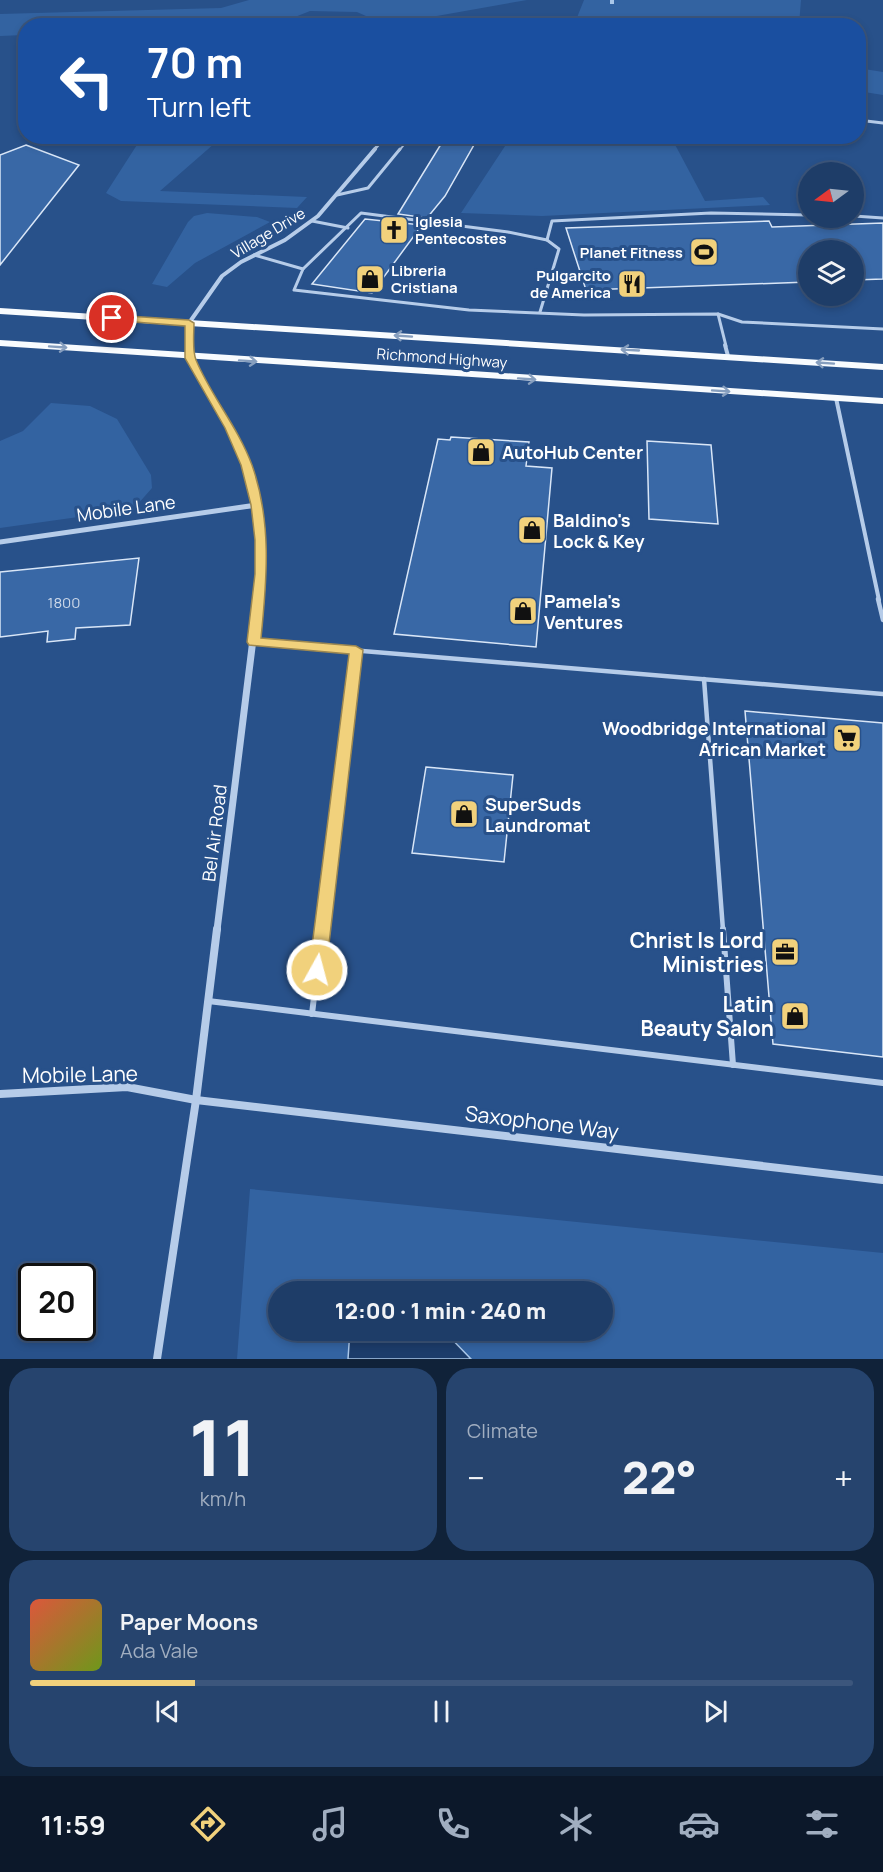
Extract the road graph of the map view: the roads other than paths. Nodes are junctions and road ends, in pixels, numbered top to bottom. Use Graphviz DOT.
graph roads {
  1 [pos="866,121"];
  2 [pos="883,123"];
  3 [pos="379,144"];
  4 [pos="405,144"];
  5 [pos="337,195"];
  6 [pos="798,215"];
  7 [pos="864,217"];
  8 [pos="883,218"];
  9 [pos="312,221"];
  10 [pos="348,228"];
  11 [pos="547,240"];
  12 [pos="254,255"];
  13 [pos="303,269"];
  14 [pos="0,311"];
  15 [pos="540,312"];
  16 [pos="718,314"];
  17 [pos="189,323"];
  18 [pos="883,329"];
  19 [pos="0,343"];
  20 [pos="728,356"];
  21 [pos="190,358"];
  22 [pos="883,367"];
  23 [pos="836,398"];
  24 [pos="883,401"];
  25 [pos="257,505"];
  26 [pos="0,542"];
  27 [pos="883,620"];
  28 [pos="254,642"];
  29 [pos="356,650"];
  30 [pos="704,679"];
  31 [pos="883,694"];
  32 [pos="208,1001"];
  33 [pos="312,1014"];
  34 [pos="733,1065"];
  35 [pos="883,1083"];
  36 [pos="0,1094"];
  37 [pos="196,1100"];
  38 [pos="883,1180"];
  39 [pos="157,1359"];
  1 -- 2 [label="street"];
  3 -- 5 [label="street, Village Drive"];
  4 -- 5 [label="lane"];
  5 -- 9 [label="street, Village Drive"];
  6 -- 11 [label="lane"];
  7 -- 8 [label="lane"];
  9 -- 10 [label="lane"];
  9 -- 12 [label="street, Village Drive"];
  10 -- 11 [label="lane"];
  10 -- 13 [label="lane"];
  11 -- 15 [label="lane"];
  12 -- 13 [label="lane"];
  12 -- 17 [label="street, Village Drive"];
  13 -- 15 [label="lane"];
  14 -- 17 [label="main road, Richmond Highway"];
  15 -- 16 [label="lane"];
  16 -- 18 [label="lane"];
  16 -- 20 [label="lane"];
  20 -- 17 [label="main road, Richmond Highway, one-way"];
  17 -- 21 [label="street, Bel Air Road"];
  19 -- 21 [label="main road, Richmond Highway, one-way"];
  22 -- 20 [label="main road, Richmond Highway, one-way"];
  21 -- 23 [label="main road, Richmond Highway, one-way"];
  21 -- 25 [label="street, Bel Air Road"];
  23 -- 24 [label="main road, Richmond Highway"];
  23 -- 27 [label="lane"];
  25 -- 26 [label="street, Mobile Lane"];
  25 -- 28 [label="street, Bel Air Road"];
  28 -- 29 [label="lane"];
  28 -- 32 [label="street, Bel Air Road"];
  29 -- 30 [label="lane"];
  29 -- 33 [label="lane"];
  30 -- 31 [label="lane"];
  30 -- 34 [label="lane"];
  32 -- 33 [label="lane"];
  32 -- 37 [label="street, Bel Air Road"];
  33 -- 34 [label="lane"];
  34 -- 35 [label="lane"];
  36 -- 37 [label="street, Mobile Lane"];
  37 -- 38 [label="street, Saxophone Way"];
  37 -- 39 [label="street, Bel Air Road"];
}
